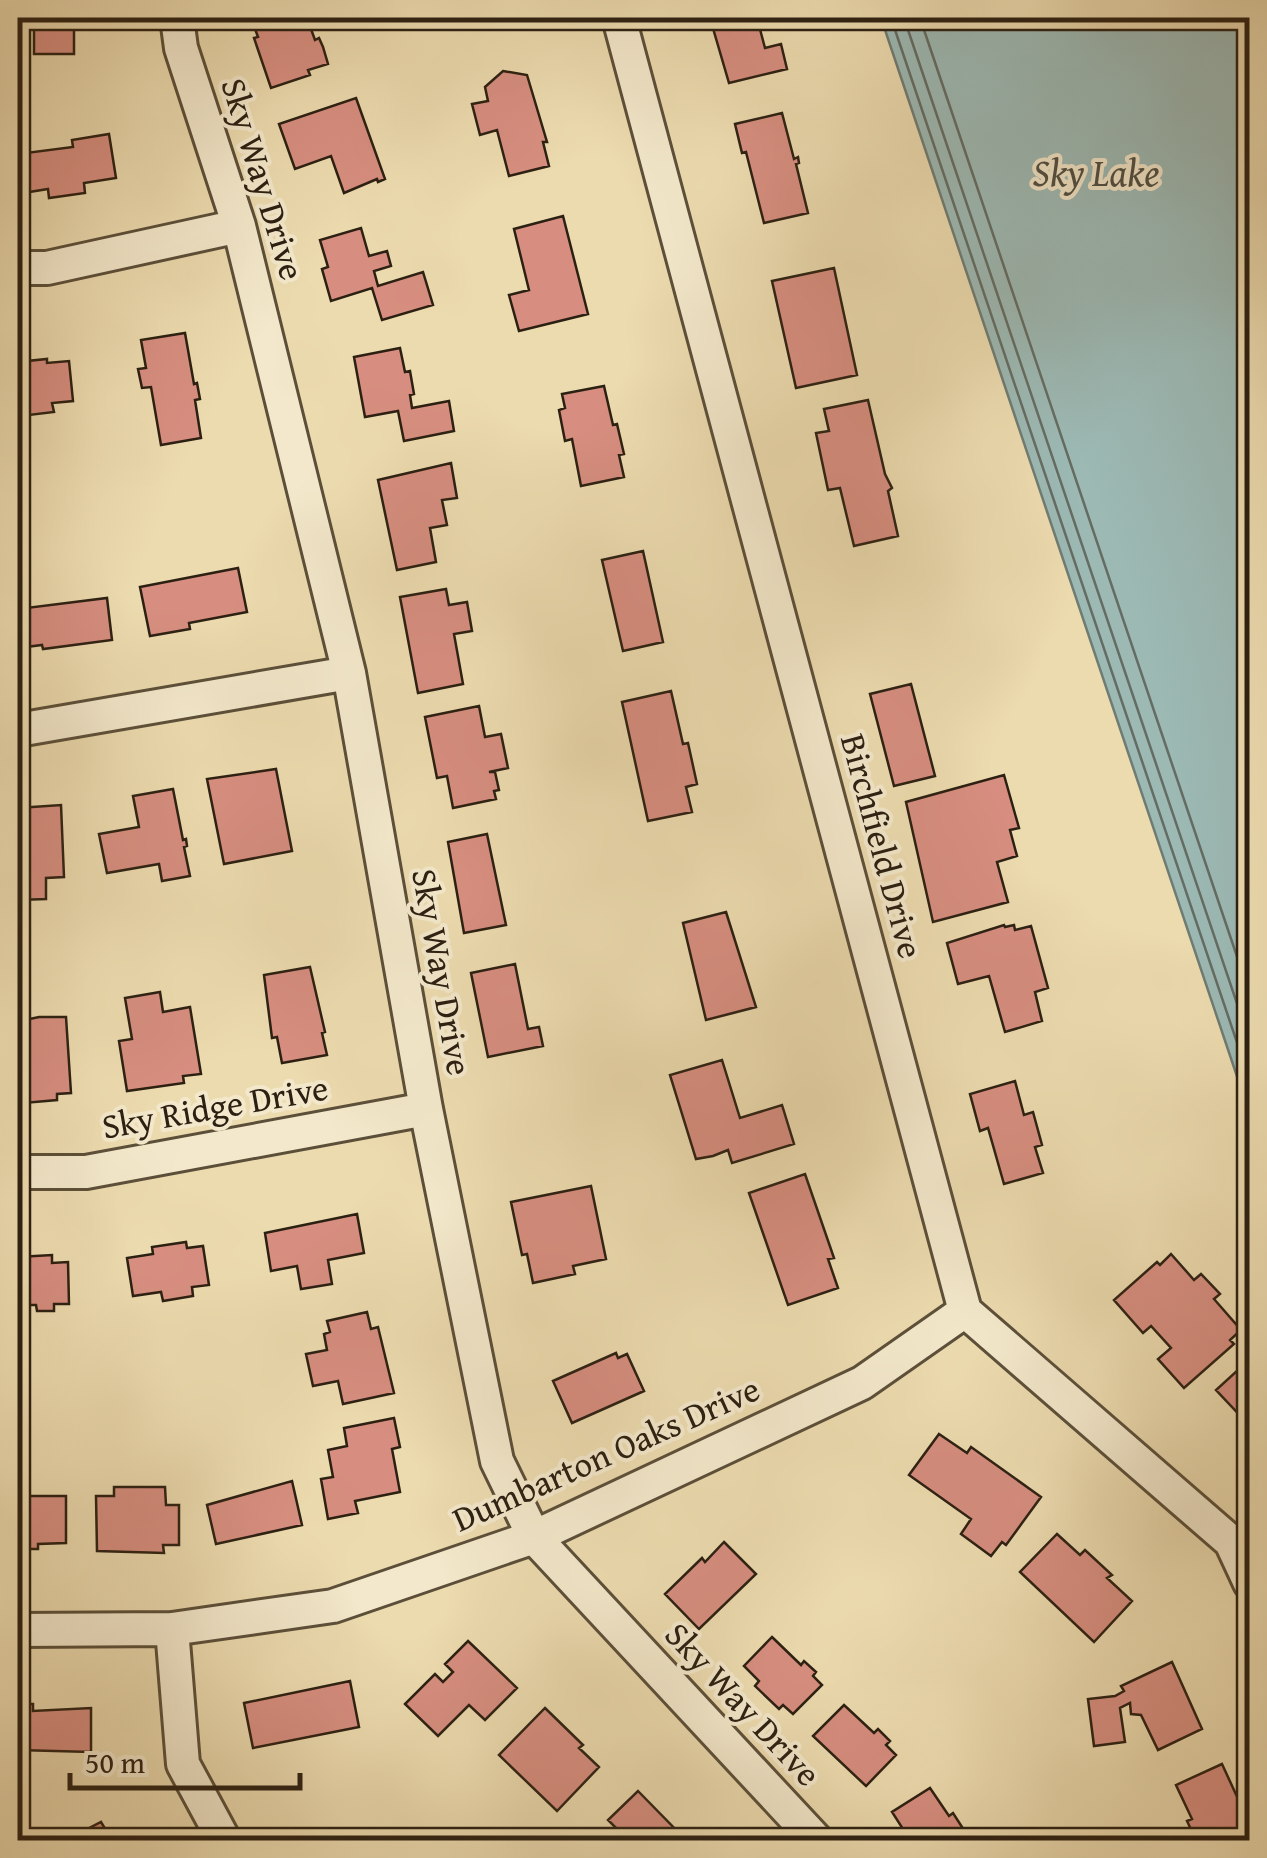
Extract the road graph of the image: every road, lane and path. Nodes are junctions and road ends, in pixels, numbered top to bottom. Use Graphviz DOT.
graph roads {
  1 [pos="177,18"];
  2 [pos="619,18"];
  3 [pos="240,226"];
  4 [pos="18,268"];
  5 [pos="349,673"];
  6 [pos="18,730"];
  7 [pos="426,1109"];
  8 [pos="18,1172"];
  9 [pos="966,1312"];
  10 [pos="534,1537"];
  11 [pos="1250,1583"];
  12 [pos="18,1630"];
  13 [pos="172,1630"];
  14 [pos="224,1840"];
  15 [pos="816,1840"];
  1 -- 3 [label="street, Sky Way Drive"];
  2 -- 9 [label="street, Birchfield Drive"];
  3 -- 4 [label="street"];
  3 -- 5 [label="street, Sky Way Drive"];
  5 -- 6 [label="street"];
  5 -- 7 [label="street, Sky Way Drive"];
  7 -- 8 [label="street, Sky Ridge Drive"];
  7 -- 10 [label="street, Sky Way Drive"];
  9 -- 10 [label="street, Dumbarton Oaks Drive"];
  9 -- 11 [label="street"];
  10 -- 13 [label="street, Dumbarton Oaks Drive"];
  10 -- 15 [label="street, Sky Way Drive"];
  12 -- 13 [label="street, Dumbarton Oaks Drive"];
  13 -- 14 [label="street"];
}
